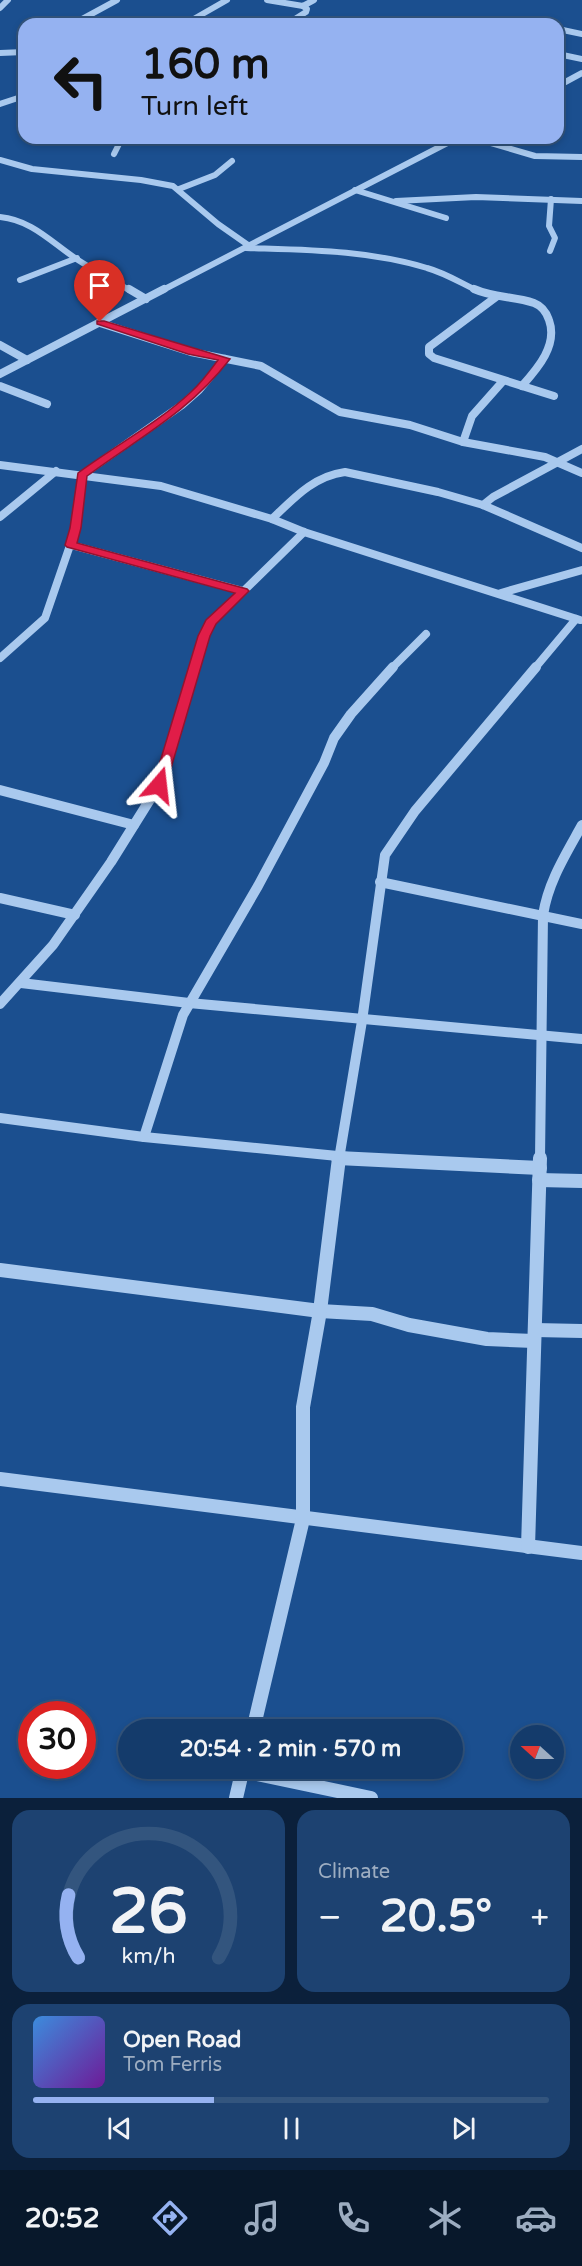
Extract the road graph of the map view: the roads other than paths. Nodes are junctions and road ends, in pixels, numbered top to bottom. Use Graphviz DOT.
graph roads {
  1 [pos="8,0"];
  2 [pos="117,0"];
  3 [pos="227,0"];
  4 [pos="267,0"];
  5 [pos="314,0"];
  6 [pos="303,6"];
  7 [pos="0,8"];
  8 [pos="84,18"];
  9 [pos="196,18"];
  10 [pos="296,18"];
  11 [pos="564,30"];
  12 [pos="582,34"];
  13 [pos="18,52"];
  14 [pos="0,53"];
  15 [pos="564,55"];
  16 [pos="582,59"];
  17 [pos="582,74"];
  18 [pos="564,83"];
  19 [pos="0,96"];
  20 [pos="18,98"];
  21 [pos="8,101"];
  22 [pos="0,104"];
  23 [pos="119,144"];
  24 [pos="445,144"];
  25 [pos="494,144"];
  26 [pos="114,154"];
  27 [pos="582,157"];
  28 [pos="0,160"];
  29 [pos="232,160"];
  30 [pos="179,189"];
  31 [pos="355,190"];
  32 [pos="551,199"];
  33 [pos="396,201"];
  34 [pos="582,201"];
  35 [pos="0,217"];
  36 [pos="446,218"];
  37 [pos="246,247"];
  38 [pos="550,251"];
  39 [pos="76,258"];
  40 [pos="20,280"];
  41 [pos="496,297"];
  42 [pos="146,299"];
  43 [pos="100,322"];
  44 [pos="0,345"];
  45 [pos="225,359"];
  46 [pos="27,360"];
  47 [pos="0,374"];
  48 [pos="503,381"];
  49 [pos="0,386"];
  50 [pos="522,386"];
  51 [pos="555,396"];
  52 [pos="47,404"];
  53 [pos="463,442"];
  54 [pos="582,449"];
  55 [pos="559,462"];
  56 [pos="0,465"];
  57 [pos="56,471"];
  58 [pos="582,473"];
  59 [pos="82,475"];
  60 [pos="483,505"];
  61 [pos="0,517"];
  62 [pos="272,519"];
  63 [pos="304,532"];
  64 [pos="71,545"];
  65 [pos="582,548"];
  66 [pos="582,570"];
  67 [pos="243,591"];
  68 [pos="500,593"];
  69 [pos="579,620"];
  70 [pos="426,634"];
  71 [pos="0,658"];
  72 [pos="0,790"];
  73 [pos="134,825"];
  74 [pos="582,825"];
  75 [pos="380,882"];
  76 [pos="0,898"];
  77 [pos="75,915"];
  78 [pos="541,916"];
  79 [pos="582,924"];
  80 [pos="21,982"];
  81 [pos="189,1003"];
  82 [pos="0,1004"];
  83 [pos="362,1021"];
  84 [pos="542,1037"];
  85 [pos="582,1040"];
  86 [pos="0,1118"];
  87 [pos="144,1137"];
  88 [pos="339,1158"];
  89 [pos="539,1174"];
  90 [pos="582,1181"];
  91 [pos="0,1270"];
  92 [pos="320,1311"];
  93 [pos="582,1331"];
  94 [pos="535,1335"];
  95 [pos="0,1479"];
  96 [pos="303,1519"];
  97 [pos="528,1547"];
  98 [pos="582,1553"];
  99 [pos="256,1719"];
  100 [pos="241,1779"];
  101 [pos="284,1779"];
  102 [pos="236,1798"];
  103 [pos="371,1798"];
  1 -- 7 [label="street"];
  2 -- 8 [label="street"];
  3 -- 9 [label="street"];
  4 -- 6 [label="street"];
  5 -- 6 [label="street"];
  6 -- 10 [label="street"];
  11 -- 12 [label="street"];
  13 -- 14 [label="street"];
  15 -- 16 [label="street"];
  17 -- 18 [label="street"];
  19 -- 21 [label="street"];
  20 -- 21 [label="street"];
  21 -- 22 [label="street"];
  23 -- 26 [label="street"];
  24 -- 31 [label="street"];
  25 -- 27 [label="street"];
  28 -- 30 [label="street"];
  29 -- 30 [label="street"];
  30 -- 37 [label="street"];
  31 -- 33 [label="street"];
  31 -- 37 [label="street"];
  32 -- 33 [label="street"];
  32 -- 34 [label="street"];
  32 -- 38 [label="street"];
  33 -- 36 [label="street"];
  35 -- 39 [label="street"];
  37 -- 41 [label="street"];
  37 -- 42 [label="street"];
  39 -- 40 [label="street"];
  39 -- 42 [label="street"];
  41 -- 48 [label="street"];
  41 -- 50 [label="street"];
  42 -- 43 [label="street"];
  43 -- 45 [label="street"];
  43 -- 46 [label="street"];
  44 -- 46 [label="street"];
  45 -- 53 [label="street"];
  45 -- 59 [label="street"];
  46 -- 47 [label="street"];
  48 -- 50 [label="street"];
  48 -- 53 [label="street"];
  49 -- 52 [label="street"];
  50 -- 51 [label="street"];
  53 -- 55 [label="street"];
  54 -- 55 [label="street"];
  55 -- 58 [label="street"];
  55 -- 60 [label="street"];
  56 -- 57 [label="street"];
  57 -- 59 [label="street"];
  57 -- 61 [label="street"];
  59 -- 62 [label="street"];
  59 -- 64 [label="street"];
  60 -- 62 [label="street"];
  60 -- 65 [label="street"];
  62 -- 63 [label="street"];
  63 -- 67 [label="street"];
  63 -- 68 [label="street"];
  64 -- 67 [label="street"];
  64 -- 71 [label="street"];
  66 -- 68 [label="street"];
  67 -- 73 [label="street"];
  68 -- 69 [label="street"];
  69 -- 75 [label="street"];
  70 -- 81 [label="street"];
  72 -- 73 [label="street"];
  73 -- 77 [label="street"];
  74 -- 78 [label="street"];
  75 -- 78 [label="street"];
  75 -- 83 [label="street"];
  76 -- 77 [label="street"];
  77 -- 80 [label="street"];
  78 -- 79 [label="street"];
  78 -- 84 [label="street"];
  80 -- 81 [label="street"];
  80 -- 82 [label="street"];
  81 -- 83 [label="street"];
  81 -- 87 [label="street"];
  83 -- 84 [label="street"];
  83 -- 88 [label="street"];
  84 -- 85 [label="street"];
  84 -- 89 [label="street"];
  86 -- 87 [label="street"];
  87 -- 88 [label="street"];
  88 -- 89 [label="street"];
  88 -- 92 [label="street"];
  89 -- 90 [label="street"];
  89 -- 94 [label="street"];
  91 -- 92 [label="street"];
  92 -- 94 [label="street"];
  92 -- 96 [label="street"];
  93 -- 94 [label="street"];
  94 -- 97 [label="street"];
  95 -- 96 [label="street"];
  96 -- 97 [label="street"];
  96 -- 99 [label="street"];
  97 -- 98 [label="street"];
  100 -- 102 [label="street"];
  101 -- 103 [label="street"];
}
